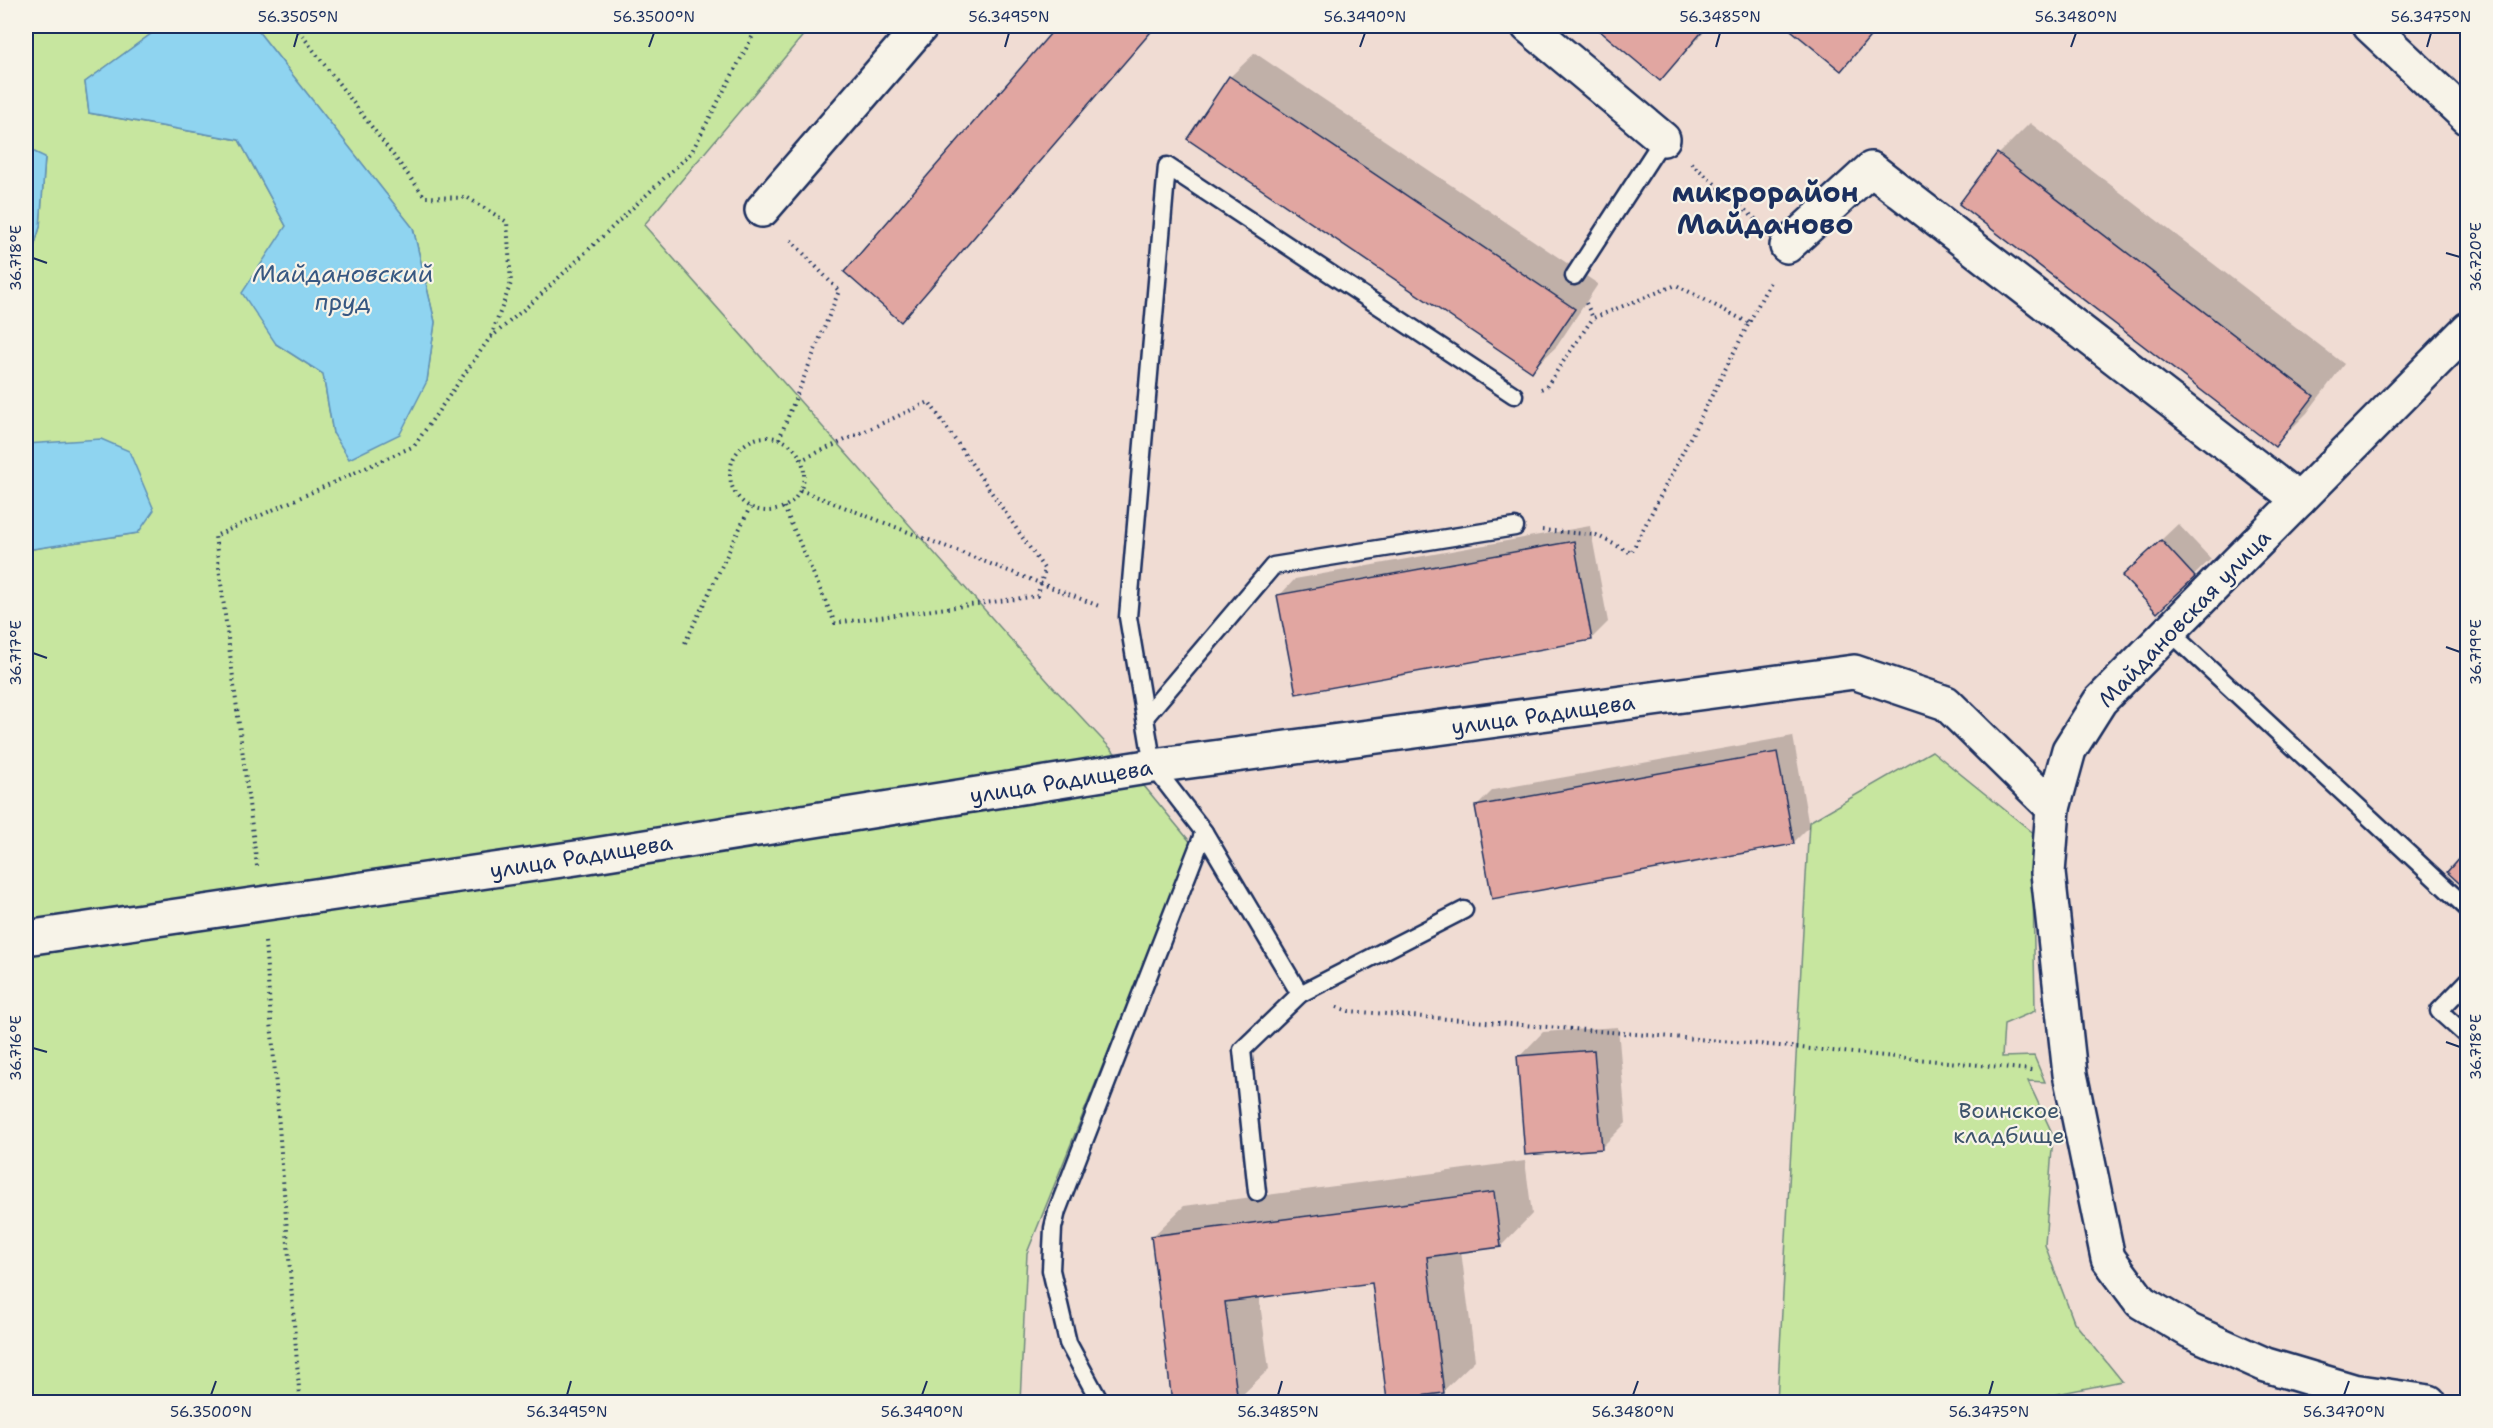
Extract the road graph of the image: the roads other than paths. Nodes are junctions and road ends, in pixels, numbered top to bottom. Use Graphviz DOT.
graph roads {
  1 [pos="921,26"];
  2 [pos="1528,26"];
  3 [pos="2370,26"];
  4 [pos="2468,118"];
  5 [pos="1663,139"];
  6 [pos="762,210"];
  7 [pos="1787,246"];
  8 [pos="1574,276"];
  9 [pos="2468,329"];
  10 [pos="1514,395"];
  11 [pos="2299,500"];
  12 [pos="1515,527"];
  13 [pos="2169,631"];
  14 [pos="1145,717"];
  15 [pos="1153,766"];
  16 [pos="2053,808"];
  17 [pos="1204,832"];
  18 [pos="2468,909"];
  19 [pos="1464,910"];
  20 [pos="26,938"];
  21 [pos="2468,981"];
  22 [pos="1300,994"];
  23 [pos="2468,1037"];
  24 [pos="1257,1192"];
  25 [pos="1100,1402"];
  26 [pos="2429,1402"];
  1 -- 6 [label="street"];
  2 -- 5 [label="street"];
  3 -- 4 [label="street"];
  5 -- 8 [label="lane"];
  7 -- 11 [label="street"];
  9 -- 11 [label="street, Майдановская улица"];
  10 -- 14 [label="lane"];
  11 -- 13 [label="street, Майдановская улица"];
  12 -- 14 [label="lane"];
  13 -- 16 [label="street, Майдановская улица"];
  13 -- 18 [label="lane"];
  14 -- 15 [label="lane"];
  15 -- 16 [label="street, улица Радищева"];
  15 -- 17 [label="lane"];
  15 -- 20 [label="street, улица Радищева"];
  16 -- 26 [label="street, Майдановская улица"];
  17 -- 22 [label="lane"];
  17 -- 25 [label="lane"];
  19 -- 22 [label="lane"];
  21 -- 23 [label="lane"];
  22 -- 24 [label="lane"];
}
